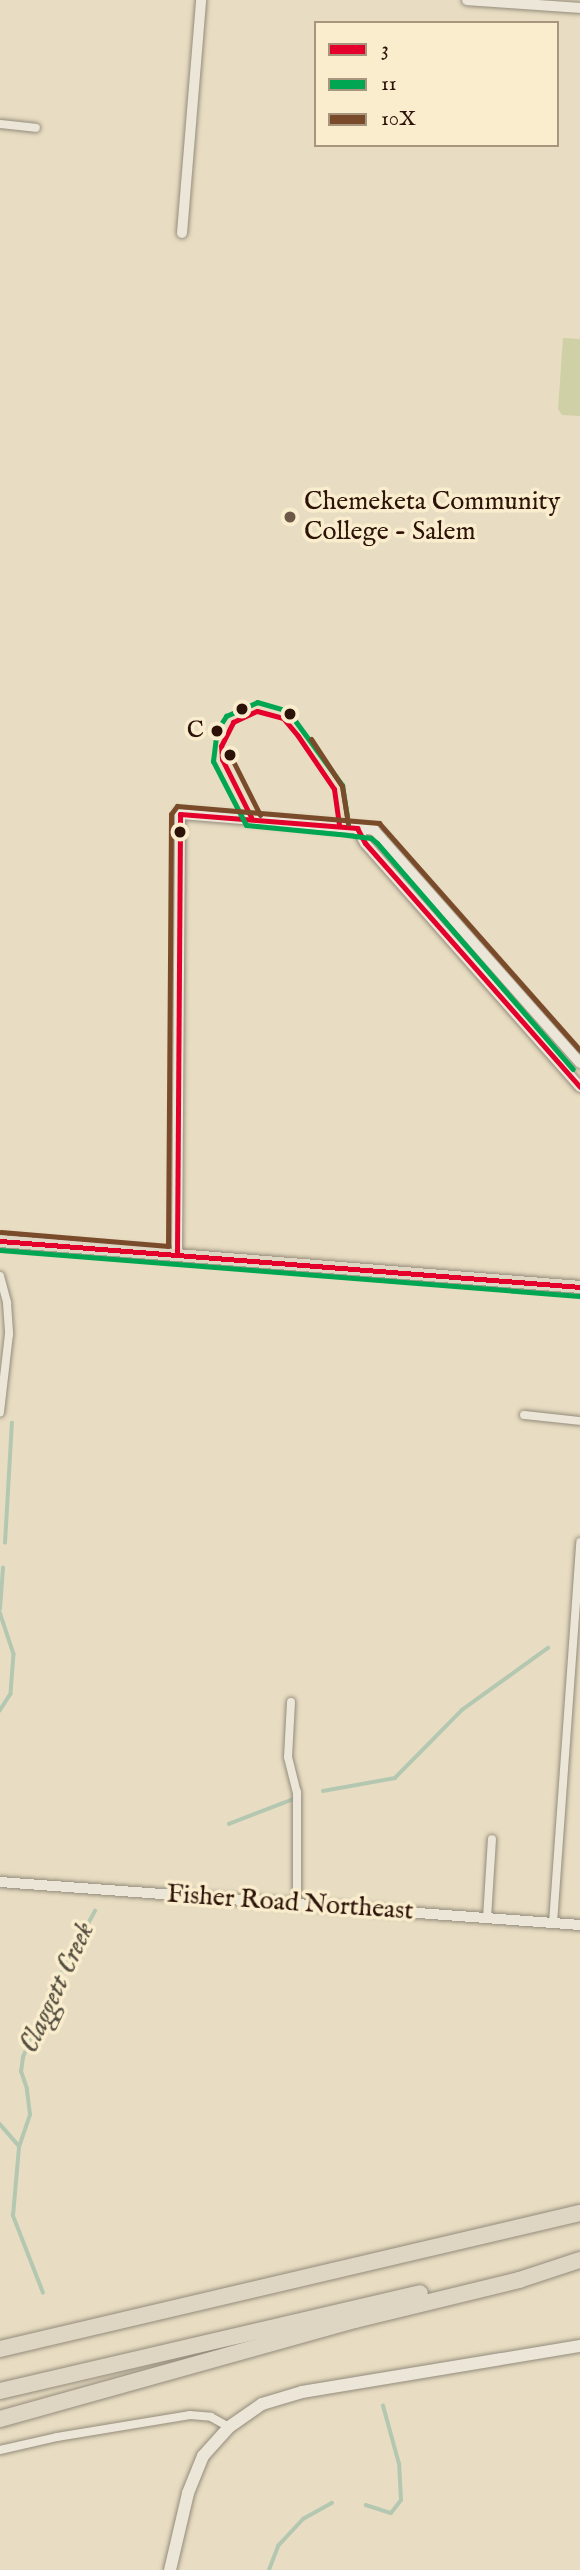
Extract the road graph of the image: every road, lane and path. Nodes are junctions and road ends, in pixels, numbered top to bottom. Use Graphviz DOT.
graph roads {
  1 [pos="201,0"];
  2 [pos="467,0"];
  3 [pos="580,8"];
  4 [pos="0,124"];
  5 [pos="36,128"];
  6 [pos="182,233"];
  7 [pos="357,828"];
  8 [pos="580,1063"];
  9 [pos="580,1087"];
  10 [pos="0,1241"];
  11 [pos="177,1255"];
  12 [pos="0,1276"];
  13 [pos="580,1287"];
  14 [pos="0,1412"];
  15 [pos="524,1415"];
  16 [pos="580,1421"];
  17 [pos="580,1542"];
  18 [pos="291,1702"];
  19 [pos="492,1839"];
  20 [pos="0,1882"];
  21 [pos="297,1902"];
  22 [pos="487,1918"];
  23 [pos="553,1923"];
  24 [pos="580,1925"];
  25 [pos="580,2213"];
  26 [pos="580,2258"];
  27 [pos="580,2346"];
  28 [pos="0,2349"];
  29 [pos="0,2391"];
  30 [pos="0,2419"];
  31 [pos="229,2427"];
  32 [pos="0,2450"];
  33 [pos="170,2570"];
  1 -- 6 [label="street"];
  2 -- 3 [label="street"];
  4 -- 5 [label="street"];
  7 -- 8 [label="street"];
  7 -- 9 [label="street"];
  7 -- 11 [label="street"];
  10 -- 11 [label="main road"];
  11 -- 13 [label="main road"];
  12 -- 14 [label="street"];
  15 -- 16 [label="street"];
  17 -- 23 [label="street"];
  18 -- 21 [label="street"];
  19 -- 22 [label="street"];
  20 -- 21 [label="street, Fisher Road Northeast"];
  21 -- 22 [label="street, Fisher Road Northeast"];
  22 -- 23 [label="street, Fisher Road Northeast"];
  23 -- 24 [label="street, Fisher Road Northeast"];
  25 -- 28 [label="highway"];
  26 -- 29 [label="highway"];
  26 -- 30 [label="highway"];
  27 -- 31 [label="main road"];
  31 -- 32 [label="street"];
  31 -- 33 [label="main road"];
}
